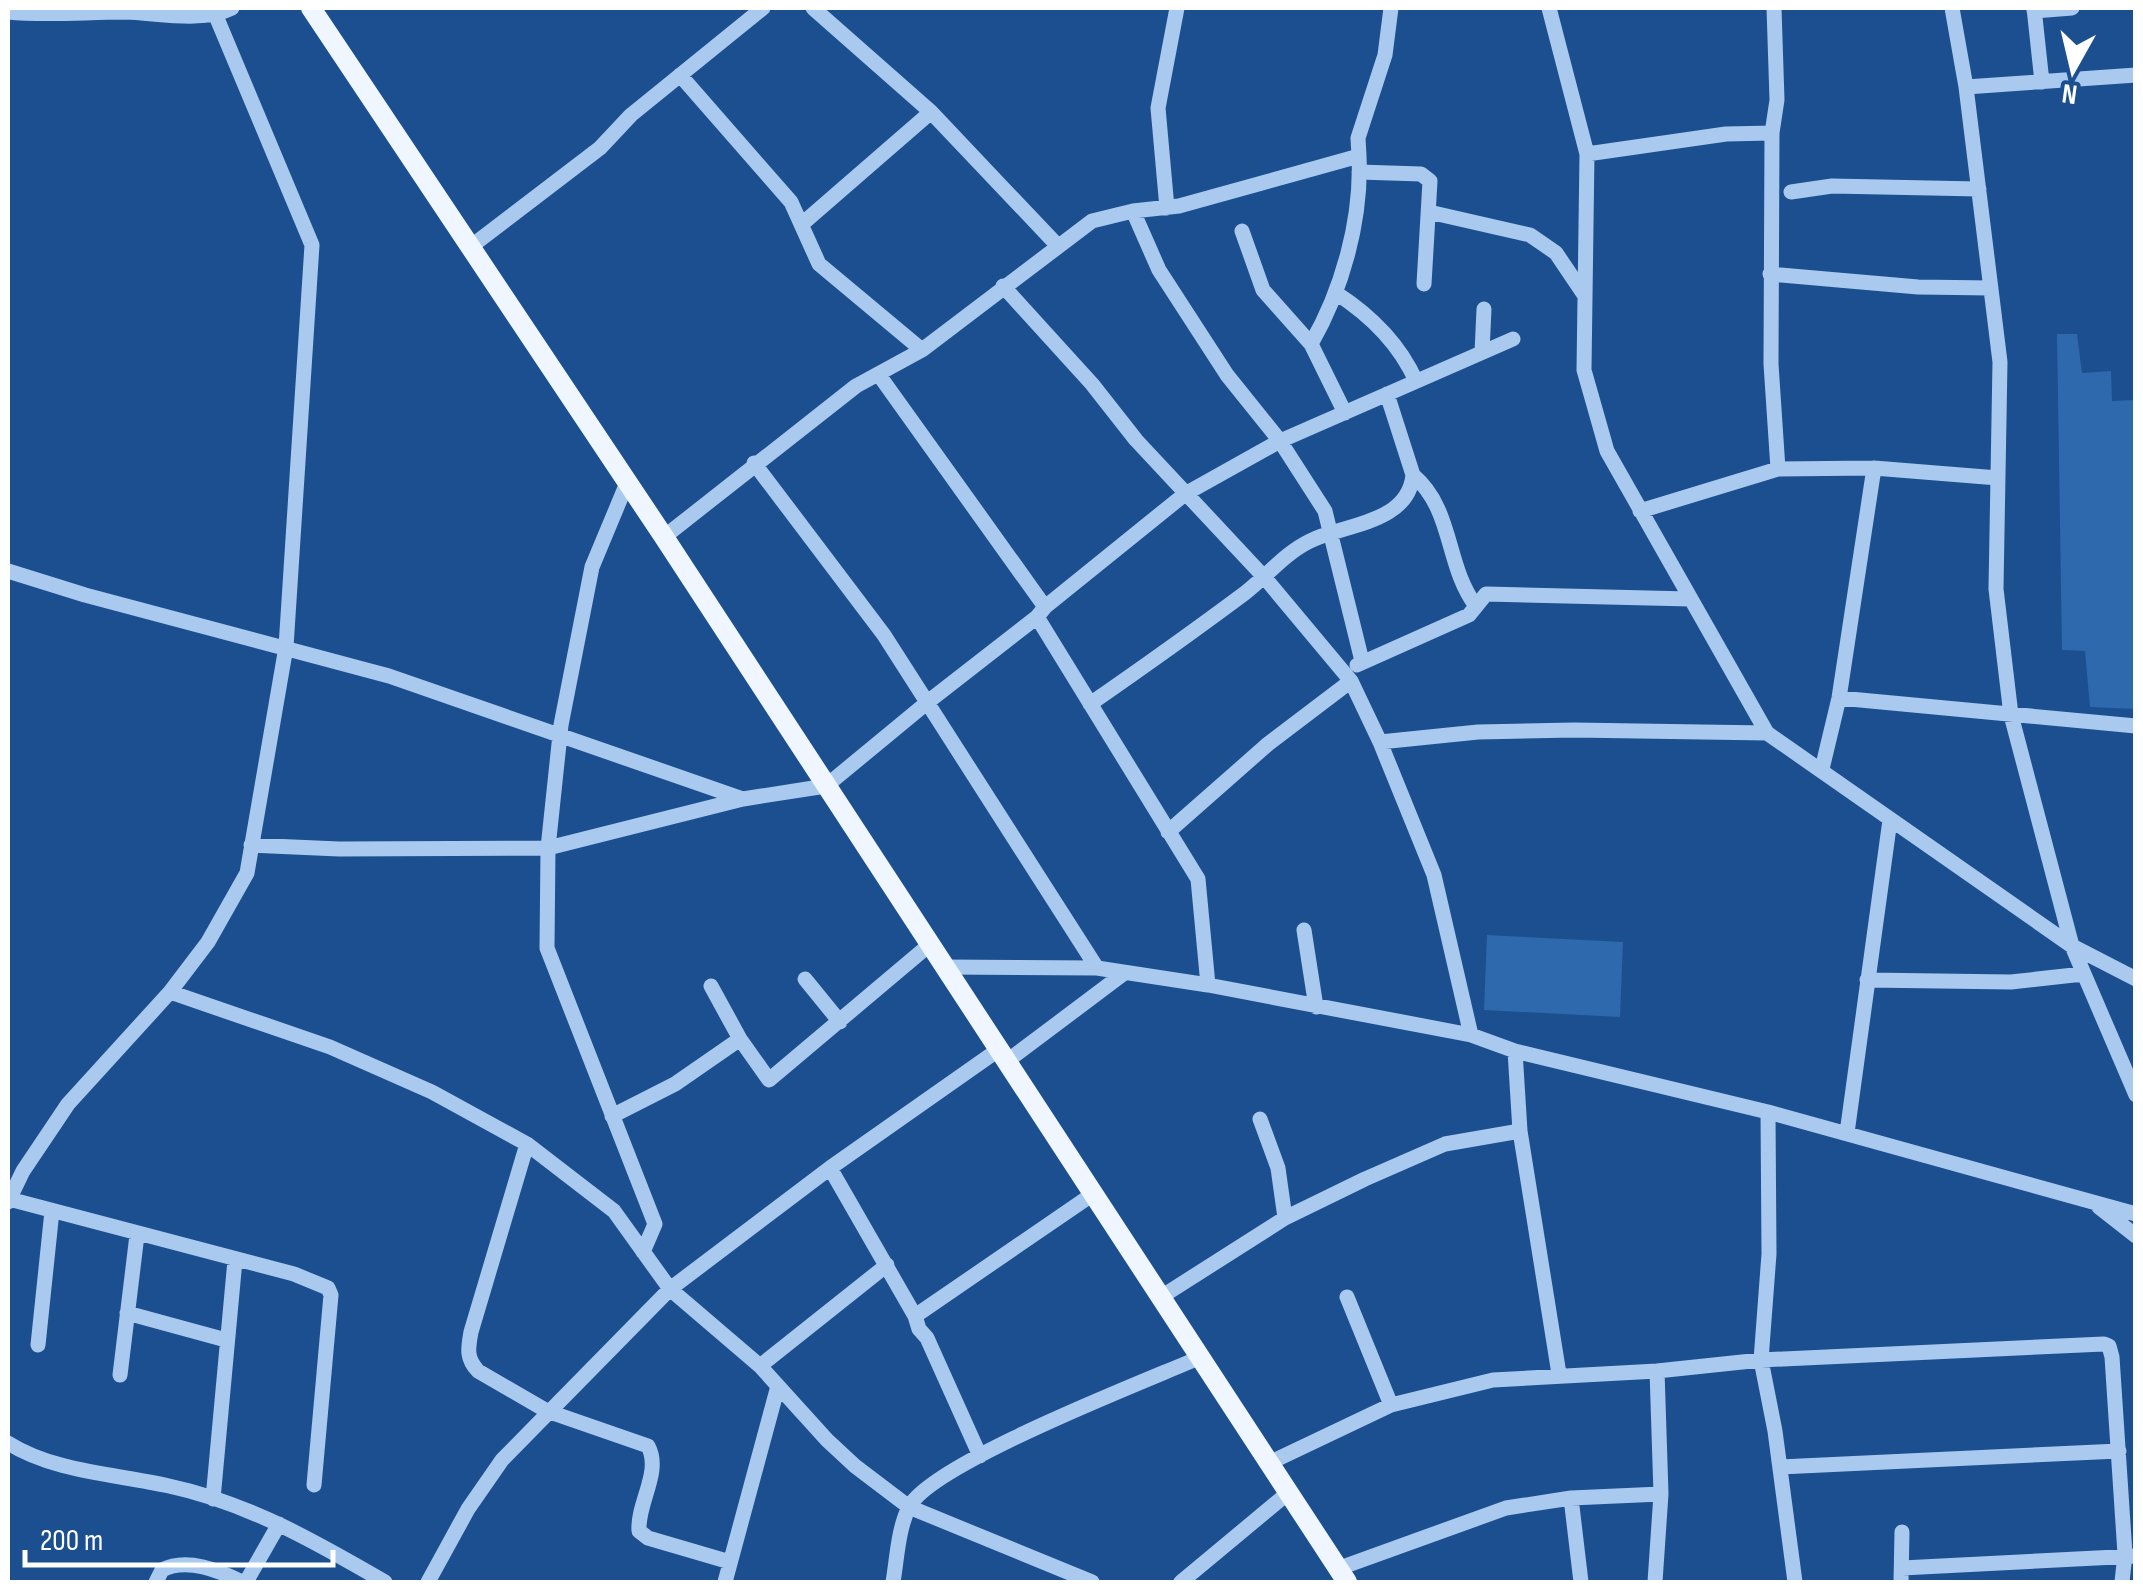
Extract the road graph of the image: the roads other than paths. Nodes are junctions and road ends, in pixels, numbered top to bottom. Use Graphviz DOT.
graph roads {
  1 [pos="232,8"];
  2 [pos="311,8"];
  3 [pos="763,8"];
  4 [pos="813,8"];
  5 [pos="1178,8"];
  6 [pos="1391,8"];
  7 [pos="1549,8"];
  8 [pos="1774,8"];
  9 [pos="1952,8"];
  10 [pos="2072,8"];
  11 [pos="2034,9"];
  12 [pos="8,12"];
  13 [pos="48,12"];
  14 [pos="216,16"];
  15 [pos="680,75"];
  16 [pos="2136,75"];
  17 [pos="2042,82"];
  18 [pos="1966,87"];
  19 [pos="931,112"];
  20 [pos="1772,133"];
  21 [pos="1587,154"];
  22 [pos="1359,164"];
  23 [pos="1979,189"];
  24 [pos="1791,192"];
  25 [pos="1167,208"];
  26 [pos="1133,211"];
  27 [pos="1428,212"];
  28 [pos="802,224"];
  29 [pos="1242,231"];
  30 [pos="1058,246"];
  31 [pos="470,248"];
  32 [pos="1770,274"];
  33 [pos="1424,284"];
  34 [pos="1004,286"];
  35 [pos="1990,288"];
  36 [pos="1336,294"];
  37 [pos="1585,296"];
  38 [pos="1484,310"];
  39 [pos="1513,339"];
  40 [pos="1311,344"];
  41 [pos="922,350"];
  42 [pos="1482,352"];
  43 [pos="880,375"];
  44 [pos="1416,380"];
  45 [pos="1387,394"];
  46 [pos="1345,413"];
  47 [pos="1280,441"];
  48 [pos="754,464"];
  49 [pos="1874,468"];
  50 [pos="1778,469"];
  51 [pos="1413,475"];
  52 [pos="1998,478"];
  53 [pos="627,483"];
  54 [pos="1184,494"];
  55 [pos="1640,511"];
  56 [pos="1330,533"];
  57 [pos="664,537"];
  58 [pos="8,570"];
  59 [pos="1265,578"];
  60 [pos="1690,599"];
  61 [pos="1476,606"];
  62 [pos="1041,612"];
  63 [pos="286,647"];
  64 [pos="1362,661"];
  65 [pos="1348,677"];
  66 [pos="1838,698"];
  67 [pos="928,701"];
  68 [pos="1090,704"];
  69 [pos="2011,715"];
  70 [pos="2136,726"];
  71 [pos="560,734"];
  72 [pos="1767,734"];
  73 [pos="1380,742"];
  74 [pos="1822,770"];
  75 [pos="826,786"];
  76 [pos="742,799"];
  77 [pos="1890,820"];
  78 [pos="1168,832"];
  79 [pos="251,845"];
  80 [pos="548,848"];
  81 [pos="1304,930"];
  82 [pos="928,946"];
  83 [pos="2072,946"];
  84 [pos="943,967"];
  85 [pos="1097,968"];
  86 [pos="1123,974"];
  87 [pos="2082,974"];
  88 [pos="805,978"];
  89 [pos="2136,979"];
  90 [pos="1867,980"];
  91 [pos="1208,985"];
  92 [pos="711,986"];
  93 [pos="170,992"];
  94 [pos="1316,1007"];
  95 [pos="840,1022"];
  96 [pos="1471,1035"];
  97 [pos="740,1039"];
  98 [pos="1515,1051"];
  99 [pos="1002,1056"];
  100 [pos="2136,1096"];
  101 [pos="1768,1112"];
  102 [pos="612,1116"];
  103 [pos="1260,1119"];
  104 [pos="1520,1132"];
  105 [pos="1847,1133"];
  106 [pos="527,1144"];
  107 [pos="830,1168"];
  108 [pos="1093,1194"];
  109 [pos="8,1201"];
  110 [pos="2092,1202"];
  111 [pos="52,1211"];
  112 [pos="2136,1214"];
  113 [pos="1285,1218"];
  114 [pos="137,1234"];
  115 [pos="2136,1236"];
  116 [pos="644,1252"];
  117 [pos="235,1260"];
  118 [pos="887,1265"];
  119 [pos="670,1289"];
  120 [pos="1161,1297"];
  121 [pos="1347,1298"];
  122 [pos="128,1313"];
  123 [pos="915,1316"];
  124 [pos="226,1340"];
  125 [pos="38,1345"];
  126 [pos="1201,1357"];
  127 [pos="1761,1360"];
  128 [pos="760,1366"];
  129 [pos="1657,1371"];
  130 [pos="1559,1374"];
  131 [pos="120,1375"];
  132 [pos="778,1386"];
  133 [pos="1391,1405"];
  134 [pos="547,1411"];
  135 [pos="8,1443"];
  136 [pos="2118,1451"];
  137 [pos="980,1456"];
  138 [pos="1268,1463"];
  139 [pos="1780,1467"];
  140 [pos="314,1485"];
  141 [pos="1288,1493"];
  142 [pos="1660,1494"];
  143 [pos="1572,1498"];
  144 [pos="213,1499"];
  145 [pos="909,1507"];
  146 [pos="279,1524"];
  147 [pos="1902,1532"];
  148 [pos="2130,1555"];
  149 [pos="730,1562"];
  150 [pos="1901,1575"];
  151 [pos="1342,1576"];
  152 [pos="156,1582"];
  153 [pos="244,1582"];
  154 [pos="385,1582"];
  155 [pos="428,1582"];
  156 [pos="724,1582"];
  157 [pos="894,1582"];
  158 [pos="1092,1582"];
  159 [pos="1181,1582"];
  160 [pos="1582,1582"];
  161 [pos="1655,1582"];
  162 [pos="1794,1582"];
  163 [pos="2122,1582"];
  1 -- 14 [label="street"];
  2 -- 31 [label="main road"];
  3 -- 15 [label="street"];
  4 -- 19 [label="street"];
  5 -- 25 [label="street"];
  6 -- 22 [label="street"];
  7 -- 21 [label="street"];
  8 -- 20 [label="street"];
  9 -- 18 [label="street"];
  10 -- 11 [label="street"];
  11 -- 17 [label="street"];
  12 -- 13 [label="street"];
  13 -- 14 [label="street"];
  14 -- 63 [label="street"];
  15 -- 28 [label="street"];
  15 -- 31 [label="street"];
  16 -- 17 [label="street"];
  17 -- 18 [label="street"];
  18 -- 23 [label="street"];
  19 -- 28 [label="street"];
  19 -- 30 [label="street"];
  20 -- 21 [label="street"];
  20 -- 32 [label="street"];
  21 -- 37 [label="street"];
  22 -- 25 [label="street"];
  22 -- 27 [label="street"];
  22 -- 36 [label="street"];
  23 -- 24 [label="street"];
  23 -- 35 [label="street"];
  25 -- 26 [label="street"];
  26 -- 30 [label="street"];
  26 -- 47 [label="street"];
  27 -- 33 [label="street"];
  27 -- 37 [label="street"];
  28 -- 41 [label="street"];
  29 -- 40 [label="street"];
  30 -- 34 [label="street"];
  31 -- 53 [label="main road"];
  32 -- 35 [label="street"];
  32 -- 50 [label="street"];
  34 -- 41 [label="street"];
  34 -- 54 [label="street"];
  35 -- 52 [label="street"];
  36 -- 40 [label="street"];
  36 -- 44 [label="street"];
  37 -- 55 [label="street"];
  38 -- 42 [label="street"];
  39 -- 42 [label="street"];
  40 -- 46 [label="street"];
  41 -- 43 [label="street"];
  42 -- 44 [label="street"];
  43 -- 48 [label="street"];
  43 -- 62 [label="street"];
  44 -- 45 [label="street"];
  45 -- 46 [label="street"];
  45 -- 51 [label="street"];
  46 -- 47 [label="street"];
  47 -- 54 [label="street"];
  47 -- 56 [label="street"];
  48 -- 57 [label="street"];
  48 -- 67 [label="street"];
  49 -- 50 [label="street"];
  49 -- 52 [label="street"];
  49 -- 66 [label="street"];
  50 -- 55 [label="street"];
  51 -- 56 [label="street"];
  51 -- 61 [label="street"];
  52 -- 69 [label="street"];
  53 -- 57 [label="main road"];
  53 -- 71 [label="street"];
  54 -- 59 [label="street"];
  54 -- 62 [label="street"];
  55 -- 60 [label="street"];
  56 -- 59 [label="street"];
  56 -- 64 [label="street"];
  57 -- 75 [label="main road"];
  58 -- 63 [label="street"];
  59 -- 65 [label="street"];
  59 -- 68 [label="street"];
  60 -- 61 [label="street"];
  60 -- 72 [label="street"];
  61 -- 64 [label="street"];
  62 -- 67 [label="street"];
  62 -- 68 [label="street"];
  63 -- 71 [label="street"];
  63 -- 79 [label="street"];
  64 -- 65 [label="street"];
  65 -- 73 [label="street"];
  65 -- 78 [label="street"];
  66 -- 69 [label="street"];
  66 -- 74 [label="street"];
  67 -- 75 [label="street"];
  67 -- 85 [label="street"];
  68 -- 78 [label="street"];
  69 -- 70 [label="street"];
  69 -- 83 [label="street"];
  71 -- 76 [label="street"];
  71 -- 80 [label="street"];
  72 -- 73 [label="street"];
  72 -- 74 [label="street"];
  73 -- 96 [label="street"];
  74 -- 77 [label="street"];
  75 -- 76 [label="street"];
  75 -- 82 [label="main road"];
  76 -- 80 [label="street"];
  77 -- 83 [label="street"];
  77 -- 90 [label="street"];
  78 -- 91 [label="street"];
  79 -- 80 [label="street"];
  79 -- 93 [label="street"];
  80 -- 102 [label="street"];
  81 -- 94 [label="street"];
  82 -- 84 [label="main road"];
  82 -- 95 [label="street"];
  83 -- 87 [label="street"];
  83 -- 89 [label="street"];
  84 -- 85 [label="street"];
  84 -- 99 [label="main road"];
  85 -- 86 [label="street"];
  86 -- 91 [label="street"];
  86 -- 99 [label="street"];
  87 -- 90 [label="street"];
  87 -- 100 [label="street"];
  88 -- 95 [label="street"];
  90 -- 105 [label="street"];
  91 -- 94 [label="street"];
  92 -- 97 [label="street"];
  93 -- 106 [label="street"];
  93 -- 109 [label="street"];
  94 -- 96 [label="street"];
  95 -- 97 [label="street"];
  96 -- 98 [label="street"];
  97 -- 102 [label="street"];
  98 -- 101 [label="street"];
  98 -- 104 [label="street"];
  99 -- 107 [label="street"];
  99 -- 108 [label="main road"];
  101 -- 105 [label="street"];
  101 -- 127 [label="street"];
  102 -- 116 [label="street"];
  103 -- 113 [label="street"];
  104 -- 113 [label="street"];
  104 -- 130 [label="street"];
  105 -- 110 [label="street"];
  106 -- 116 [label="street"];
  106 -- 134 [label="street"];
  107 -- 118 [label="street"];
  107 -- 119 [label="street"];
  108 -- 120 [label="main road"];
  108 -- 123 [label="street"];
  109 -- 111 [label="street"];
  110 -- 112 [label="street"];
  110 -- 115 [label="street"];
  111 -- 114 [label="street"];
  111 -- 125 [label="street"];
  113 -- 120 [label="street"];
  114 -- 117 [label="street"];
  114 -- 122 [label="street"];
  116 -- 119 [label="street"];
  117 -- 124 [label="street"];
  117 -- 140 [label="street"];
  118 -- 123 [label="street"];
  118 -- 128 [label="street"];
  119 -- 128 [label="street"];
  119 -- 134 [label="street"];
  120 -- 126 [label="main road"];
  121 -- 133 [label="street"];
  122 -- 124 [label="street"];
  122 -- 131 [label="street"];
  123 -- 137 [label="street"];
  124 -- 144 [label="street"];
  126 -- 137 [label="street"];
  126 -- 138 [label="main road"];
  127 -- 129 [label="street"];
  127 -- 136 [label="street"];
  127 -- 139 [label="street"];
  128 -- 132 [label="street"];
  129 -- 130 [label="street"];
  129 -- 142 [label="street"];
  130 -- 133 [label="street"];
  132 -- 145 [label="street"];
  132 -- 149 [label="street"];
  133 -- 138 [label="street"];
  134 -- 149 [label="street"];
  134 -- 155 [label="street"];
  135 -- 144 [label="street"];
  136 -- 139 [label="street"];
  136 -- 148 [label="street"];
  137 -- 145 [label="street"];
  138 -- 141 [label="main road"];
  139 -- 162 [label="street"];
  141 -- 151 [label="main road"];
  141 -- 159 [label="street"];
  142 -- 143 [label="street"];
  142 -- 161 [label="street"];
  143 -- 151 [label="street"];
  143 -- 160 [label="street"];
  144 -- 146 [label="street"];
  145 -- 157 [label="street"];
  145 -- 158 [label="street"];
  146 -- 153 [label="street"];
  146 -- 154 [label="street"];
  147 -- 150 [label="street"];
  148 -- 150 [label="street"];
  148 -- 163 [label="street"];
  149 -- 156 [label="street"];
  152 -- 153 [label="street"];
}
